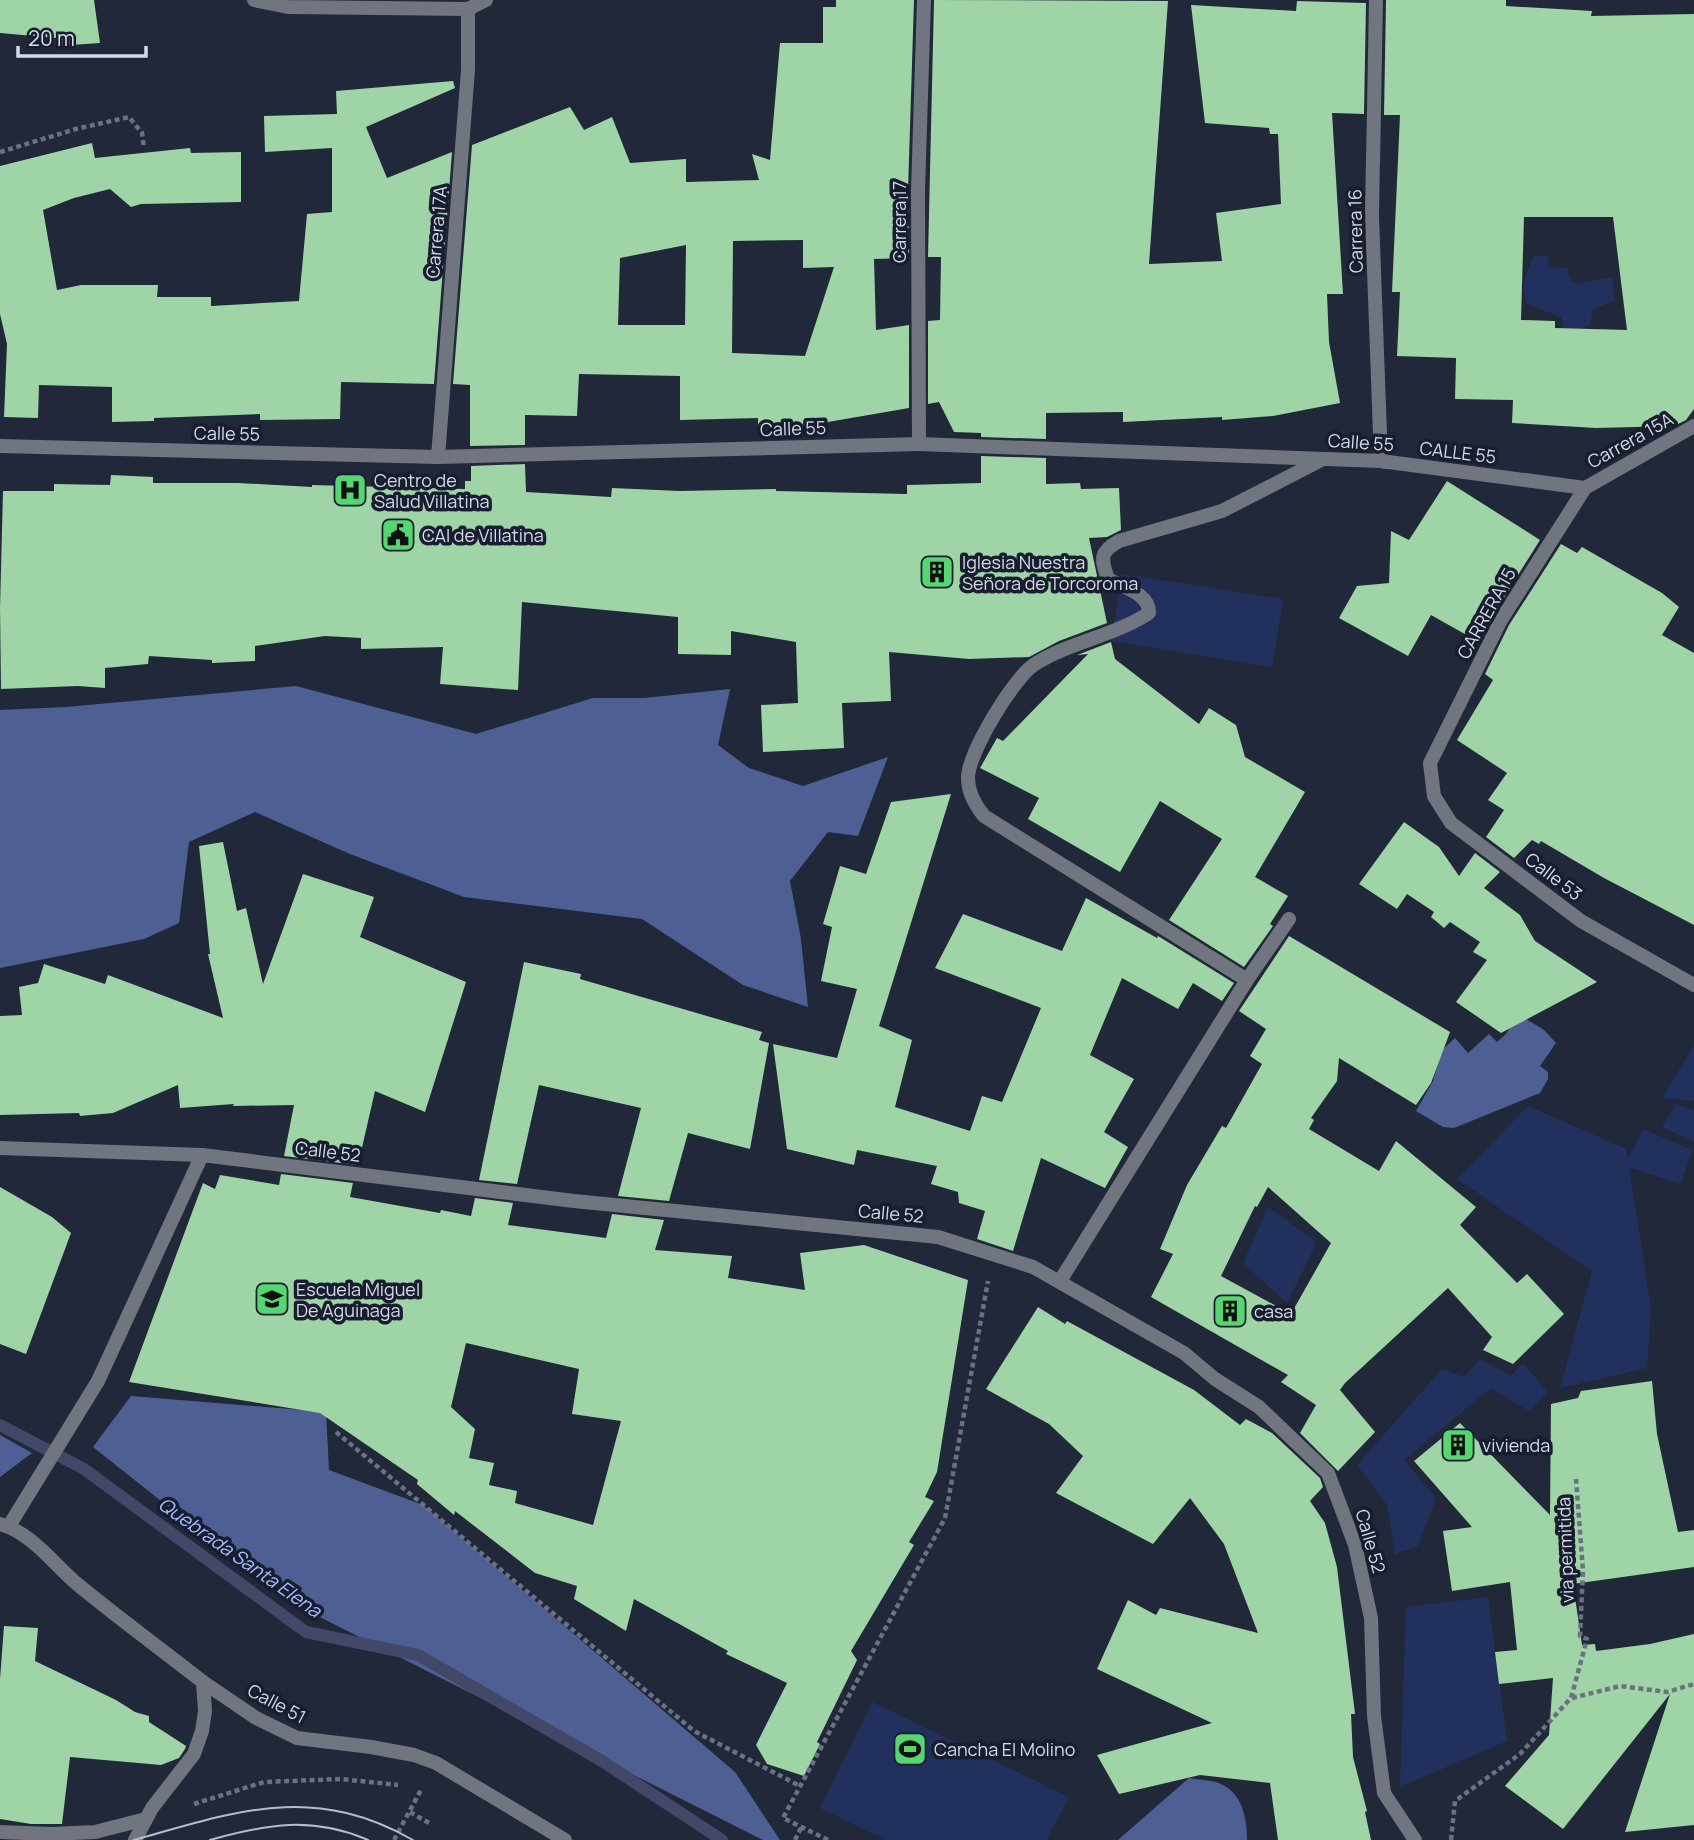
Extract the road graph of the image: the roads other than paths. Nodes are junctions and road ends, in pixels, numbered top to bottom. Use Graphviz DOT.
graph roads {
  1 [pos="254,0"];
  2 [pos="486,0"];
  3 [pos="924,0"];
  4 [pos="1376,0"];
  5 [pos="468,9"];
  6 [pos="1694,426"];
  7 [pos="919,443"];
  8 [pos="0,446"];
  9 [pos="438,457"];
  10 [pos="1322,459"];
  11 [pos="1381,461"];
  12 [pos="1585,488"];
  13 [pos="1430,763"];
  14 [pos="1289,919"];
  15 [pos="1247,980"];
  16 [pos="1694,985"];
  17 [pos="0,1148"];
  18 [pos="202,1155"];
  19 [pos="1060,1281"];
  20 [pos="4,1525"];
  21 [pos="203,1682"];
  22 [pos="146,1819"];
  23 [pos="0,1832"];
  24 [pos="135,1840"];
  25 [pos="565,1840"];
  26 [pos="1415,1840"];
  1 -- 5 [label="street"];
  2 -- 5 [label="street"];
  3 -- 7 [label="street, Carrera 17"];
  4 -- 11 [label="street, Carrera 16"];
  5 -- 9 [label="street, Carrera 17A"];
  6 -- 12 [label="street"];
  7 -- 9 [label="street, Calle 55"];
  7 -- 10 [label="street, Calle 55"];
  8 -- 9 [label="street, Calle 55"];
  10 -- 11 [label="street, Calle 55"];
  10 -- 15 [label="street"];
  11 -- 12 [label="street, CALLE 55"];
  12 -- 13 [label="street, CARRERA 15"];
  13 -- 16 [label="street, Calle 53"];
  14 -- 15 [label="street"];
  15 -- 19 [label="street"];
  17 -- 18 [label="street, Calle 52"];
  18 -- 19 [label="street, Calle 52"];
  18 -- 20 [label="street"];
  19 -- 26 [label="street, Calle 52"];
  20 -- 21 [label="street, Calle 51"];
  21 -- 22 [label="street"];
  21 -- 25 [label="street, Calle 51"];
  22 -- 23 [label="street"];
  22 -- 24 [label="street"];
}
